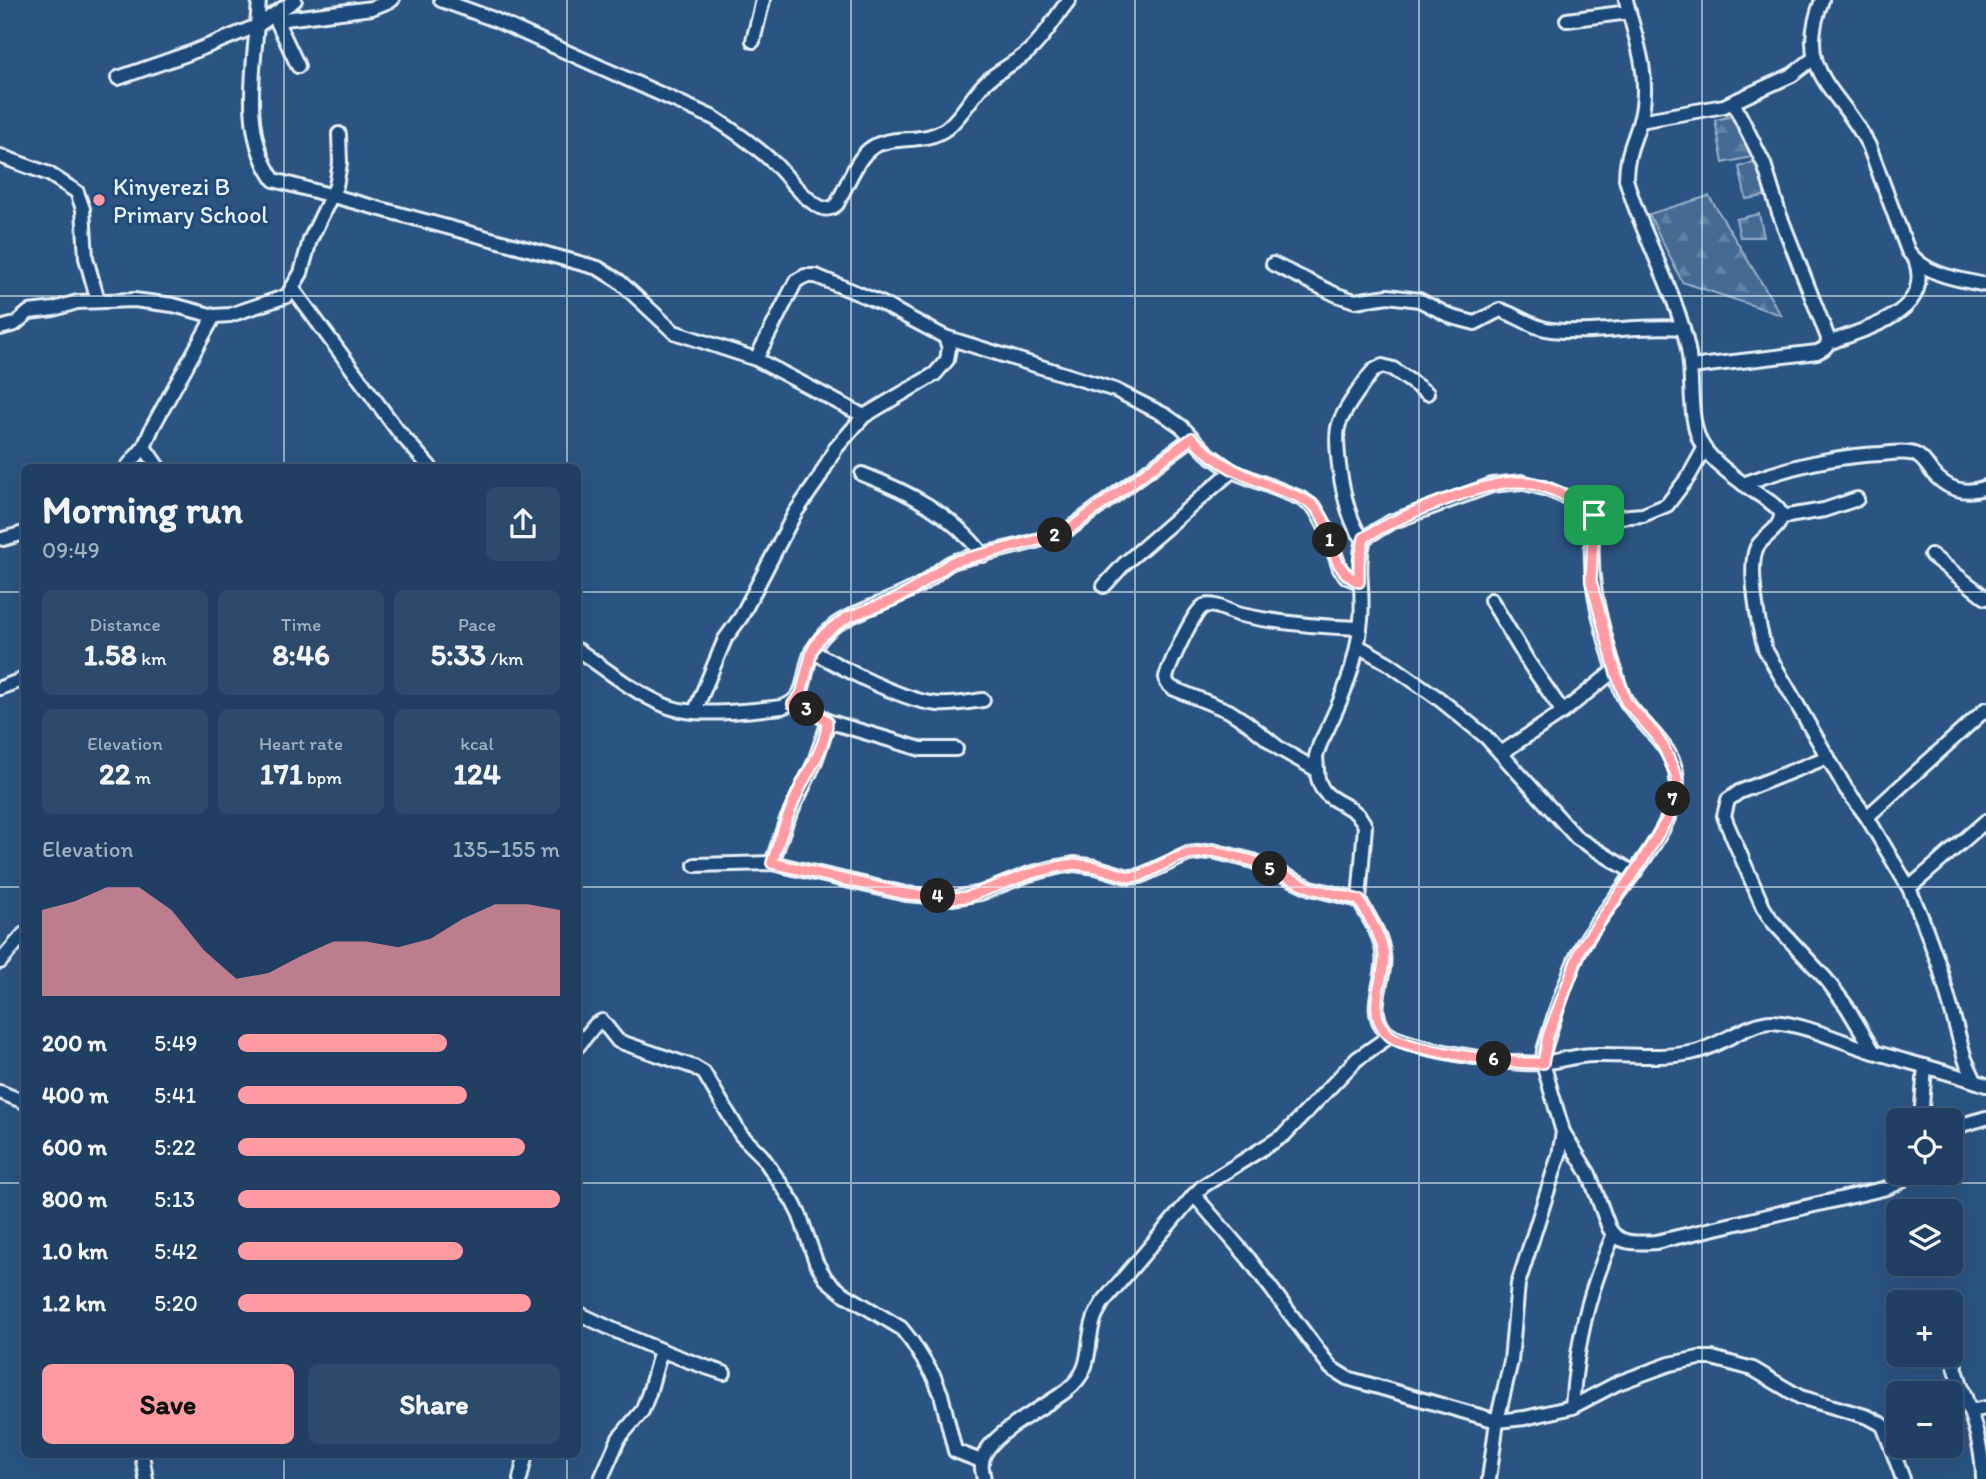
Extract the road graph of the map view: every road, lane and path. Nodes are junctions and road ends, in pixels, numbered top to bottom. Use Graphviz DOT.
graph roads {
  1 [pos="258,0"];
  2 [pos="295,0"];
  3 [pos="392,0"];
  4 [pos="441,0"];
  5 [pos="762,0"];
  6 [pos="1069,0"];
  7 [pos="1822,0"];
  8 [pos="1627,6"];
  9 [pos="275,18"];
  10 [pos="1567,20"];
  11 [pos="257,26"];
  12 [pos="753,41"];
  13 [pos="1814,58"];
  14 [pos="298,66"];
  15 [pos="118,78"];
  16 [pos="1733,102"];
  17 [pos="1640,121"];
  18 [pos="339,134"];
  19 [pos="0,156"];
  20 [pos="332,196"];
  21 [pos="1916,262"];
  22 [pos="1273,264"];
  23 [pos="1986,285"];
  24 [pos="293,289"];
  25 [pos="98,301"];
  26 [pos="214,316"];
  27 [pos="0,328"];
  28 [pos="1683,328"];
  29 [pos="945,337"];
  30 [pos="1828,343"];
  31 [pos="756,359"];
  32 [pos="1691,367"];
  33 [pos="1427,393"];
  34 [pos="864,416"];
  35 [pos="1192,438"];
  36 [pos="144,447"];
  37 [pos="1704,449"];
  38 [pos="130,464"];
  39 [pos="156,464"];
  40 [pos="427,464"];
  41 [pos="1232,471"];
  42 [pos="862,474"];
  43 [pos="1743,484"];
  44 [pos="1986,487"];
  45 [pos="1857,499"];
  46 [pos="1594,515"];
  47 [pos="1782,517"];
  48 [pos="21,534"];
  49 [pos="1364,538"];
  50 [pos="3,539"];
  51 [pos="983,555"];
  52 [pos="1931,555"];
  53 [pos="1359,582"];
  54 [pos="1104,586"];
  55 [pos="1986,598"];
  56 [pos="1491,600"];
  57 [pos="1360,628"];
  58 [pos="1358,646"];
  59 [pos="812,651"];
  60 [pos="581,652"];
  61 [pos="1615,670"];
  62 [pos="21,680"];
  63 [pos="0,688"];
  64 [pos="983,701"];
  65 [pos="793,704"];
  66 [pos="1986,709"];
  67 [pos="695,711"];
  68 [pos="1563,712"];
  69 [pos="827,721"];
  70 [pos="956,749"];
  71 [pos="1501,753"];
  72 [pos="1828,757"];
  73 [pos="1317,770"];
  74 [pos="1867,817"];
  75 [pos="1986,821"];
  76 [pos="772,863"];
  77 [pos="695,864"];
  78 [pos="1634,873"];
  79 [pos="1909,888"];
  80 [pos="1359,900"];
  81 [pos="21,938"];
  82 [pos="0,962"];
  83 [pos="1390,1036"];
  84 [pos="581,1042"];
  85 [pos="1874,1052"];
  86 [pos="1543,1063"];
  87 [pos="1925,1066"];
  88 [pos="1981,1083"];
  89 [pos="0,1092"];
  90 [pos="21,1101"];
  91 [pos="1923,1108"];
  92 [pos="1986,1118"];
  93 [pos="1963,1125"];
  94 [pos="1563,1132"];
  95 [pos="1894,1185"];
  96 [pos="1194,1195"];
  97 [pos="1613,1236"];
  98 [pos="581,1314"];
  99 [pos="661,1350"];
  100 [pos="1956,1367"];
  101 [pos="724,1373"];
  102 [pos="1572,1407"];
  103 [pos="1986,1408"];
  104 [pos="1970,1411"];
  105 [pos="1497,1421"];
  106 [pos="143,1458"];
  107 [pos="525,1458"];
  108 [pos="981,1461"];
  109 [pos="146,1479"];
  110 [pos="520,1479"];
  111 [pos="601,1479"];
  112 [pos="984,1479"];
  113 [pos="1489,1479"];
  114 [pos="1903,1479"];
  115 [pos="1983,1479"];
  1 -- 11 [label="street"];
  2 -- 9 [label="street"];
  3 -- 9 [label="street"];
  4 -- 6 [label="street"];
  5 -- 12 [label="street"];
  7 -- 13 [label="street"];
  8 -- 10 [label="street"];
  8 -- 17 [label="street"];
  9 -- 11 [label="street"];
  9 -- 14 [label="street"];
  11 -- 15 [label="street"];
  11 -- 20 [label="street"];
  13 -- 16 [label="street"];
  13 -- 21 [label="street"];
  16 -- 17 [label="street"];
  16 -- 30 [label="street"];
  17 -- 28 [label="street"];
  18 -- 20 [label="street"];
  19 -- 25 [label="street"];
  20 -- 24 [label="street"];
  20 -- 31 [label="street"];
  21 -- 23 [label="street"];
  21 -- 30 [label="street"];
  22 -- 28 [label="street"];
  24 -- 26 [label="street"];
  24 -- 40 [label="street"];
  25 -- 26 [label="street"];
  25 -- 27 [label="street"];
  26 -- 36 [label="street"];
  28 -- 32 [label="street"];
  29 -- 31 [label="street"];
  29 -- 34 [label="street"];
  29 -- 35 [label="street"];
  30 -- 32 [label="street"];
  31 -- 34 [label="street"];
  32 -- 37 [label="street"];
  33 -- 49 [label="street"];
  34 -- 67 [label="street"];
  35 -- 41 [label="street"];
  35 -- 51 [label="street"];
  36 -- 38 [label="street"];
  36 -- 39 [label="street"];
  37 -- 43 [label="street"];
  37 -- 46 [label="street"];
  41 -- 53 [label="street"];
  41 -- 54 [label="street"];
  42 -- 51 [label="street"];
  43 -- 44 [label="street"];
  43 -- 47 [label="street"];
  45 -- 47 [label="street"];
  46 -- 49 [label="street"];
  46 -- 61 [label="street"];
  47 -- 72 [label="street"];
  48 -- 50 [label="street"];
  49 -- 53 [label="street"];
  51 -- 59 [label="street"];
  52 -- 55 [label="street"];
  53 -- 57 [label="street"];
  56 -- 68 [label="street"];
  57 -- 58 [label="street"];
  57 -- 73 [label="street"];
  58 -- 71 [label="street"];
  58 -- 73 [label="street"];
  59 -- 64 [label="street"];
  59 -- 65 [label="street"];
  60 -- 67 [label="street"];
  61 -- 68 [label="street"];
  61 -- 78 [label="street"];
  62 -- 63 [label="street"];
  65 -- 67 [label="street"];
  65 -- 69 [label="street"];
  66 -- 74 [label="street"];
  68 -- 71 [label="street"];
  69 -- 70 [label="street"];
  69 -- 76 [label="street"];
  71 -- 78 [label="street"];
  72 -- 74 [label="street"];
  72 -- 85 [label="street"];
  73 -- 80 [label="street"];
  74 -- 79 [label="street"];
  75 -- 79 [label="street"];
  76 -- 77 [label="street"];
  76 -- 80 [label="street"];
  78 -- 86 [label="street"];
  79 -- 88 [label="street"];
  80 -- 83 [label="street"];
  81 -- 82 [label="street"];
  83 -- 86 [label="street"];
  83 -- 96 [label="street"];
  84 -- 108 [label="street"];
  85 -- 86 [label="street"];
  85 -- 87 [label="street"];
  86 -- 94 [label="street"];
  87 -- 88 [label="street"];
  87 -- 91 [label="street"];
  89 -- 90 [label="street"];
  92 -- 93 [label="street"];
  94 -- 97 [label="street"];
  94 -- 105 [label="street"];
  95 -- 97 [label="street"];
  96 -- 105 [label="street"];
  96 -- 108 [label="street"];
  97 -- 102 [label="street"];
  98 -- 99 [label="street"];
  99 -- 101 [label="street"];
  99 -- 111 [label="street"];
  100 -- 104 [label="street"];
  102 -- 105 [label="street"];
  102 -- 114 [label="street"];
  103 -- 104 [label="street"];
  104 -- 115 [label="street"];
  105 -- 113 [label="street"];
  106 -- 109 [label="street"];
  107 -- 110 [label="street"];
  108 -- 112 [label="street"];
}
